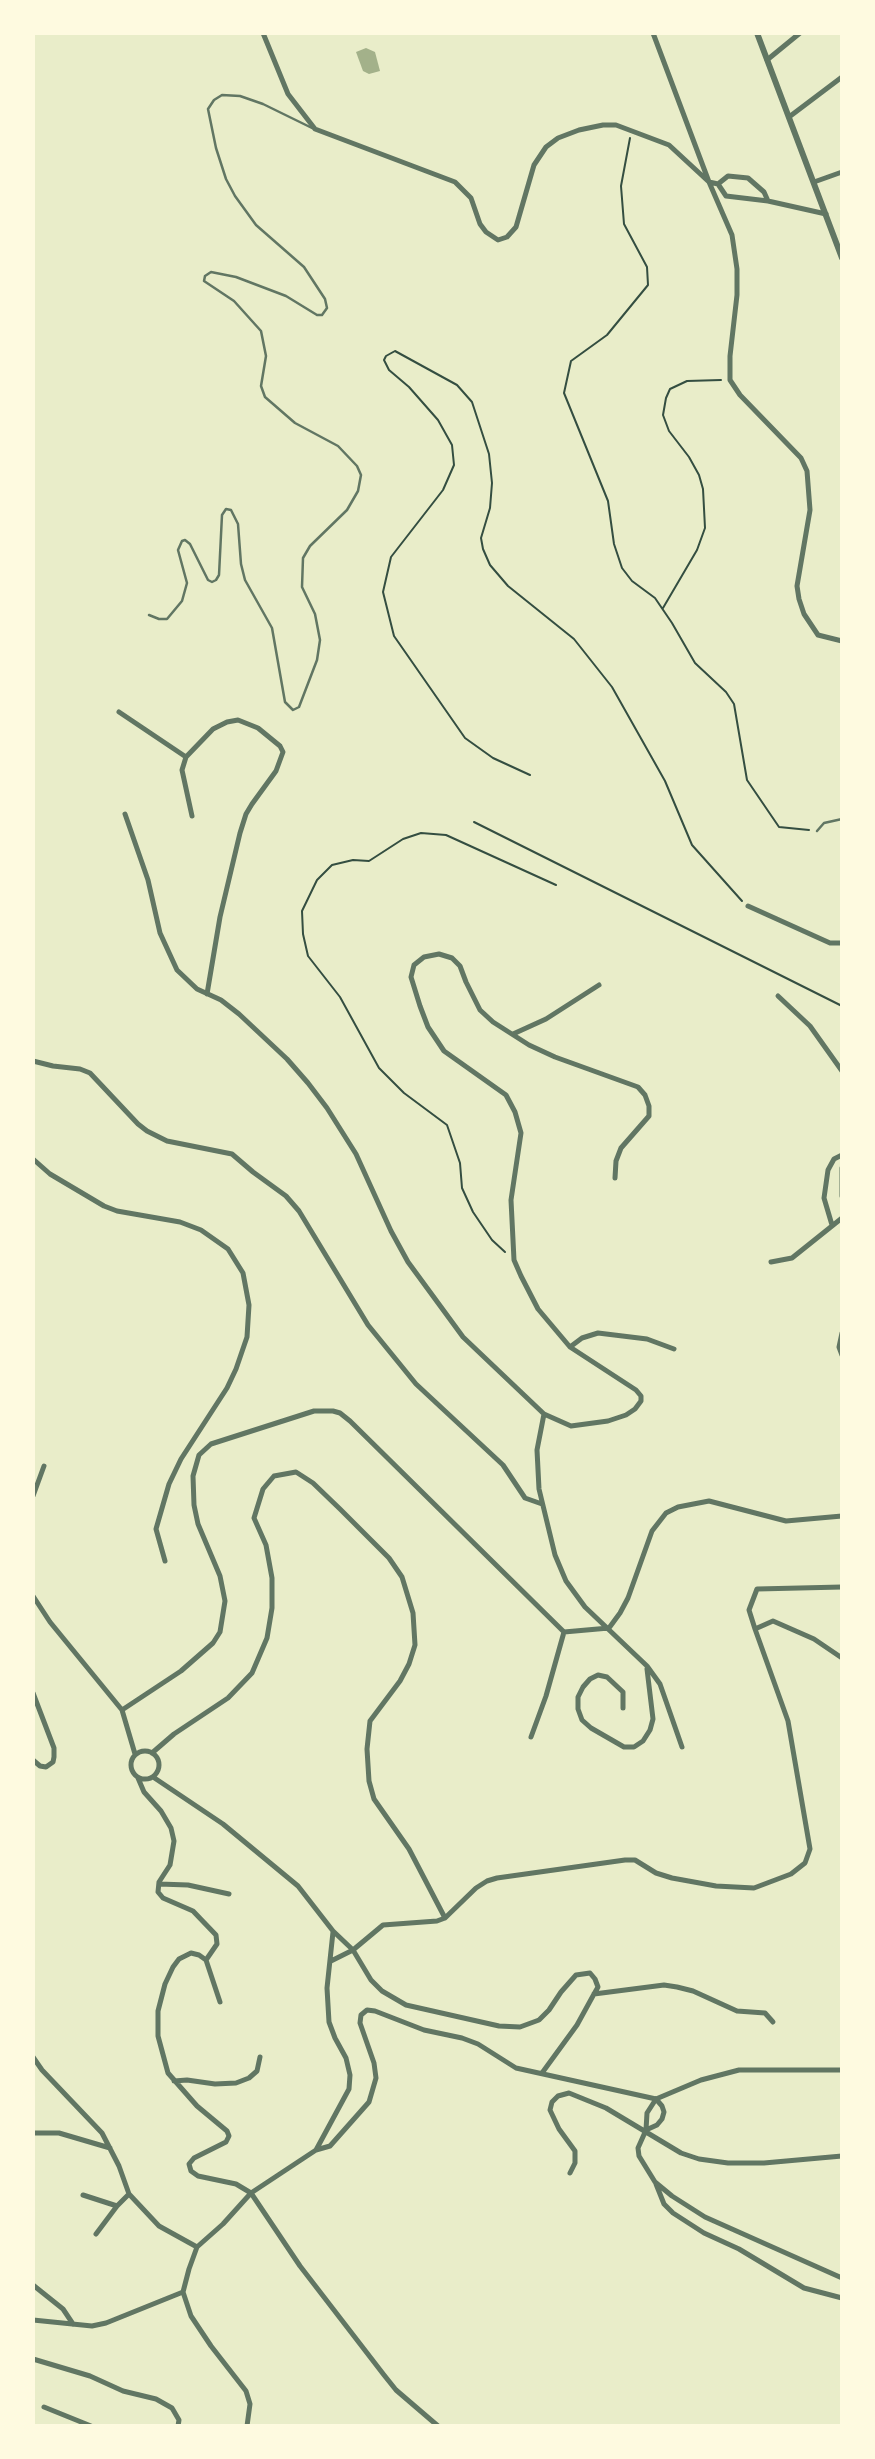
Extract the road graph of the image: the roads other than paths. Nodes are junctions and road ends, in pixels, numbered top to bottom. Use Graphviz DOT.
graph roads {
  1 [pos="262,33"];
  2 [pos="653,33"];
  3 [pos="757,33"];
  4 [pos="800,33"];
  5 [pos="767,60"];
  6 [pos="842,77"];
  7 [pos="789,117"];
  8 [pos="315,129"];
  9 [pos="842,172"];
  10 [pos="709,182"];
  11 [pos="814,182"];
  12 [pos="718,184"];
  13 [pos="768,201"];
  14 [pos="826,214"];
  15 [pos="842,258"];
  16 [pos="149,615"];
  17 [pos="842,641"];
  18 [pos="119,712"];
  19 [pos="186,757"];
  20 [pos="125,814"];
  21 [pos="192,816"];
  22 [pos="842,818"];
  23 [pos="817,831"];
  24 [pos="748,906"];
  25 [pos="842,943"];
  26 [pos="599,985"];
  27 [pos="207,994"];
  28 [pos="778,996"];
  29 [pos="513,1034"];
  30 [pos="33,1061"];
  31 [pos="842,1071"];
  32 [pos="842,1155"];
  33 [pos="33,1159"];
  34 [pos="842,1168"];
  35 [pos="615,1178"];
  36 [pos="842,1196"];
  37 [pos="842,1218"];
  38 [pos="832,1225"];
  39 [pos="771,1262"];
  40 [pos="842,1333"];
  41 [pos="570,1347"];
  42 [pos="674,1349"];
  43 [pos="842,1355"];
  44 [pos="544,1414"];
  45 [pos="196,1437"];
  46 [pos="200,1455"];
  47 [pos="44,1466"];
  48 [pos="33,1496"];
  49 [pos="541,1504"];
  50 [pos="842,1516"];
  51 [pos="165,1561"];
  52 [pos="842,1587"];
  53 [pos="33,1596"];
  54 [pos="609,1628"];
  55 [pos="755,1629"];
  56 [pos="564,1632"];
  57 [pos="842,1658"];
  58 [pos="647,1666"];
  59 [pos="33,1693"];
  60 [pos="623,1708"];
  61 [pos="122,1710"];
  62 [pos="531,1737"];
  63 [pos="682,1747"];
  64 [pos="152,1753"];
  65 [pos="135,1754"];
  66 [pos="33,1760"];
  67 [pos="153,1777"];
  68 [pos="138,1778"];
  69 [pos="159,1884"];
  70 [pos="229,1894"];
  71 [pos="446,1918"];
  72 [pos="333,1931"];
  73 [pos="353,1950"];
  74 [pos="206,1960"];
  75 [pos="331,1961"];
  76 [pos="594,1994"];
  77 [pos="219,2002"];
  78 [pos="774,2022"];
  79 [pos="33,2057"];
  80 [pos="260,2057"];
  81 [pos="842,2070"];
  82 [pos="542,2073"];
  83 [pos="174,2081"];
  84 [pos="656,2099"];
  85 [pos="646,2130"];
  86 [pos="33,2133"];
  87 [pos="110,2148"];
  88 [pos="316,2150"];
  89 [pos="842,2156"];
  90 [pos="570,2173"];
  91 [pos="655,2182"];
  92 [pos="251,2193"];
  93 [pos="129,2194"];
  94 [pos="83,2195"];
  95 [pos="117,2206"];
  96 [pos="96,2234"];
  97 [pos="197,2247"];
  98 [pos="842,2278"];
  99 [pos="33,2285"];
  100 [pos="184,2292"];
  101 [pos="842,2298"];
  102 [pos="33,2320"];
  103 [pos="73,2324"];
  104 [pos="33,2359"];
  105 [pos="44,2407"];
  106 [pos="91,2426"];
  107 [pos="178,2426"];
  108 [pos="247,2426"];
  109 [pos="438,2426"];
  1 -- 8 [label="street"];
  2 -- 10 [label="street"];
  3 -- 5 [label="street"];
  4 -- 5 [label="street"];
  5 -- 7 [label="street"];
  6 -- 7 [label="street"];
  7 -- 11 [label="street"];
  8 -- 10 [label="street"];
  8 -- 16 [label="lane"];
  9 -- 11 [label="street"];
  10 -- 12 [label="street"];
  10 -- 17 [label="street"];
  11 -- 14 [label="street"];
  12 -- 13 [label="street"];
  12 -- 13 [label="street"];
  13 -- 14 [label="street"];
  14 -- 15 [label="street"];
  18 -- 19 [label="street"];
  19 -- 21 [label="street"];
  19 -- 27 [label="street"];
  20 -- 27 [label="street"];
  22 -- 23 [label="lane"];
  24 -- 25 [label="street"];
  26 -- 29 [label="street"];
  27 -- 44 [label="street"];
  28 -- 31 [label="street"];
  29 -- 35 [label="street"];
  29 -- 41 [label="street"];
  30 -- 49 [label="street"];
  32 -- 38 [label="street"];
  33 -- 45 [label="street"];
  34 -- 36 [label="street"];
  37 -- 38 [label="street"];
  38 -- 39 [label="street"];
  40 -- 43 [label="street"];
  41 -- 42 [label="street"];
  41 -- 44 [label="street"];
  44 -- 49 [label="street"];
  45 -- 46 [label="street"];
  45 -- 51 [label="street"];
  46 -- 56 [label="street"];
  46 -- 61 [label="street"];
  47 -- 48 [label="street"];
  49 -- 54 [label="street"];
  50 -- 54 [label="street"];
  52 -- 55 [label="street"];
  53 -- 61 [label="street"];
  54 -- 56 [label="street"];
  54 -- 58 [label="street"];
  55 -- 57 [label="street"];
  55 -- 71 [label="street"];
  56 -- 62 [label="street"];
  58 -- 60 [label="street"];
  58 -- 63 [label="street"];
  59 -- 66 [label="street"];
  61 -- 65 [label="street"];
  64 -- 65 [label="street"];
  64 -- 67 [label="street"];
  64 -- 71 [label="street"];
  65 -- 68 [label="street"];
  67 -- 68 [label="street"];
  67 -- 72 [label="street"];
  68 -- 69 [label="street"];
  69 -- 70 [label="street"];
  69 -- 74 [label="street"];
  71 -- 73 [label="street"];
  72 -- 73 [label="street"];
  72 -- 75 [label="street"];
  73 -- 75 [label="street"];
  73 -- 76 [label="street"];
  74 -- 77 [label="street"];
  74 -- 83 [label="street"];
  75 -- 88 [label="street"];
  76 -- 78 [label="street"];
  76 -- 82 [label="street"];
  79 -- 87 [label="street"];
  80 -- 83 [label="street"];
  81 -- 84 [label="street"];
  82 -- 84 [label="street"];
  82 -- 88 [label="street"];
  83 -- 92 [label="street"];
  84 -- 85 [label="street"];
  84 -- 85 [label="street"];
  85 -- 89 [label="street"];
  85 -- 90 [label="street"];
  85 -- 91 [label="street"];
  86 -- 87 [label="street"];
  87 -- 93 [label="street"];
  88 -- 92 [label="street"];
  91 -- 98 [label="street"];
  91 -- 101 [label="street"];
  92 -- 97 [label="street"];
  92 -- 109 [label="street"];
  93 -- 95 [label="street"];
  93 -- 97 [label="street"];
  94 -- 95 [label="street"];
  95 -- 96 [label="street"];
  97 -- 100 [label="street"];
  99 -- 103 [label="street"];
  100 -- 103 [label="street"];
  100 -- 108 [label="street"];
  102 -- 103 [label="street"];
  104 -- 107 [label="street"];
  105 -- 106 [label="street"];
}
